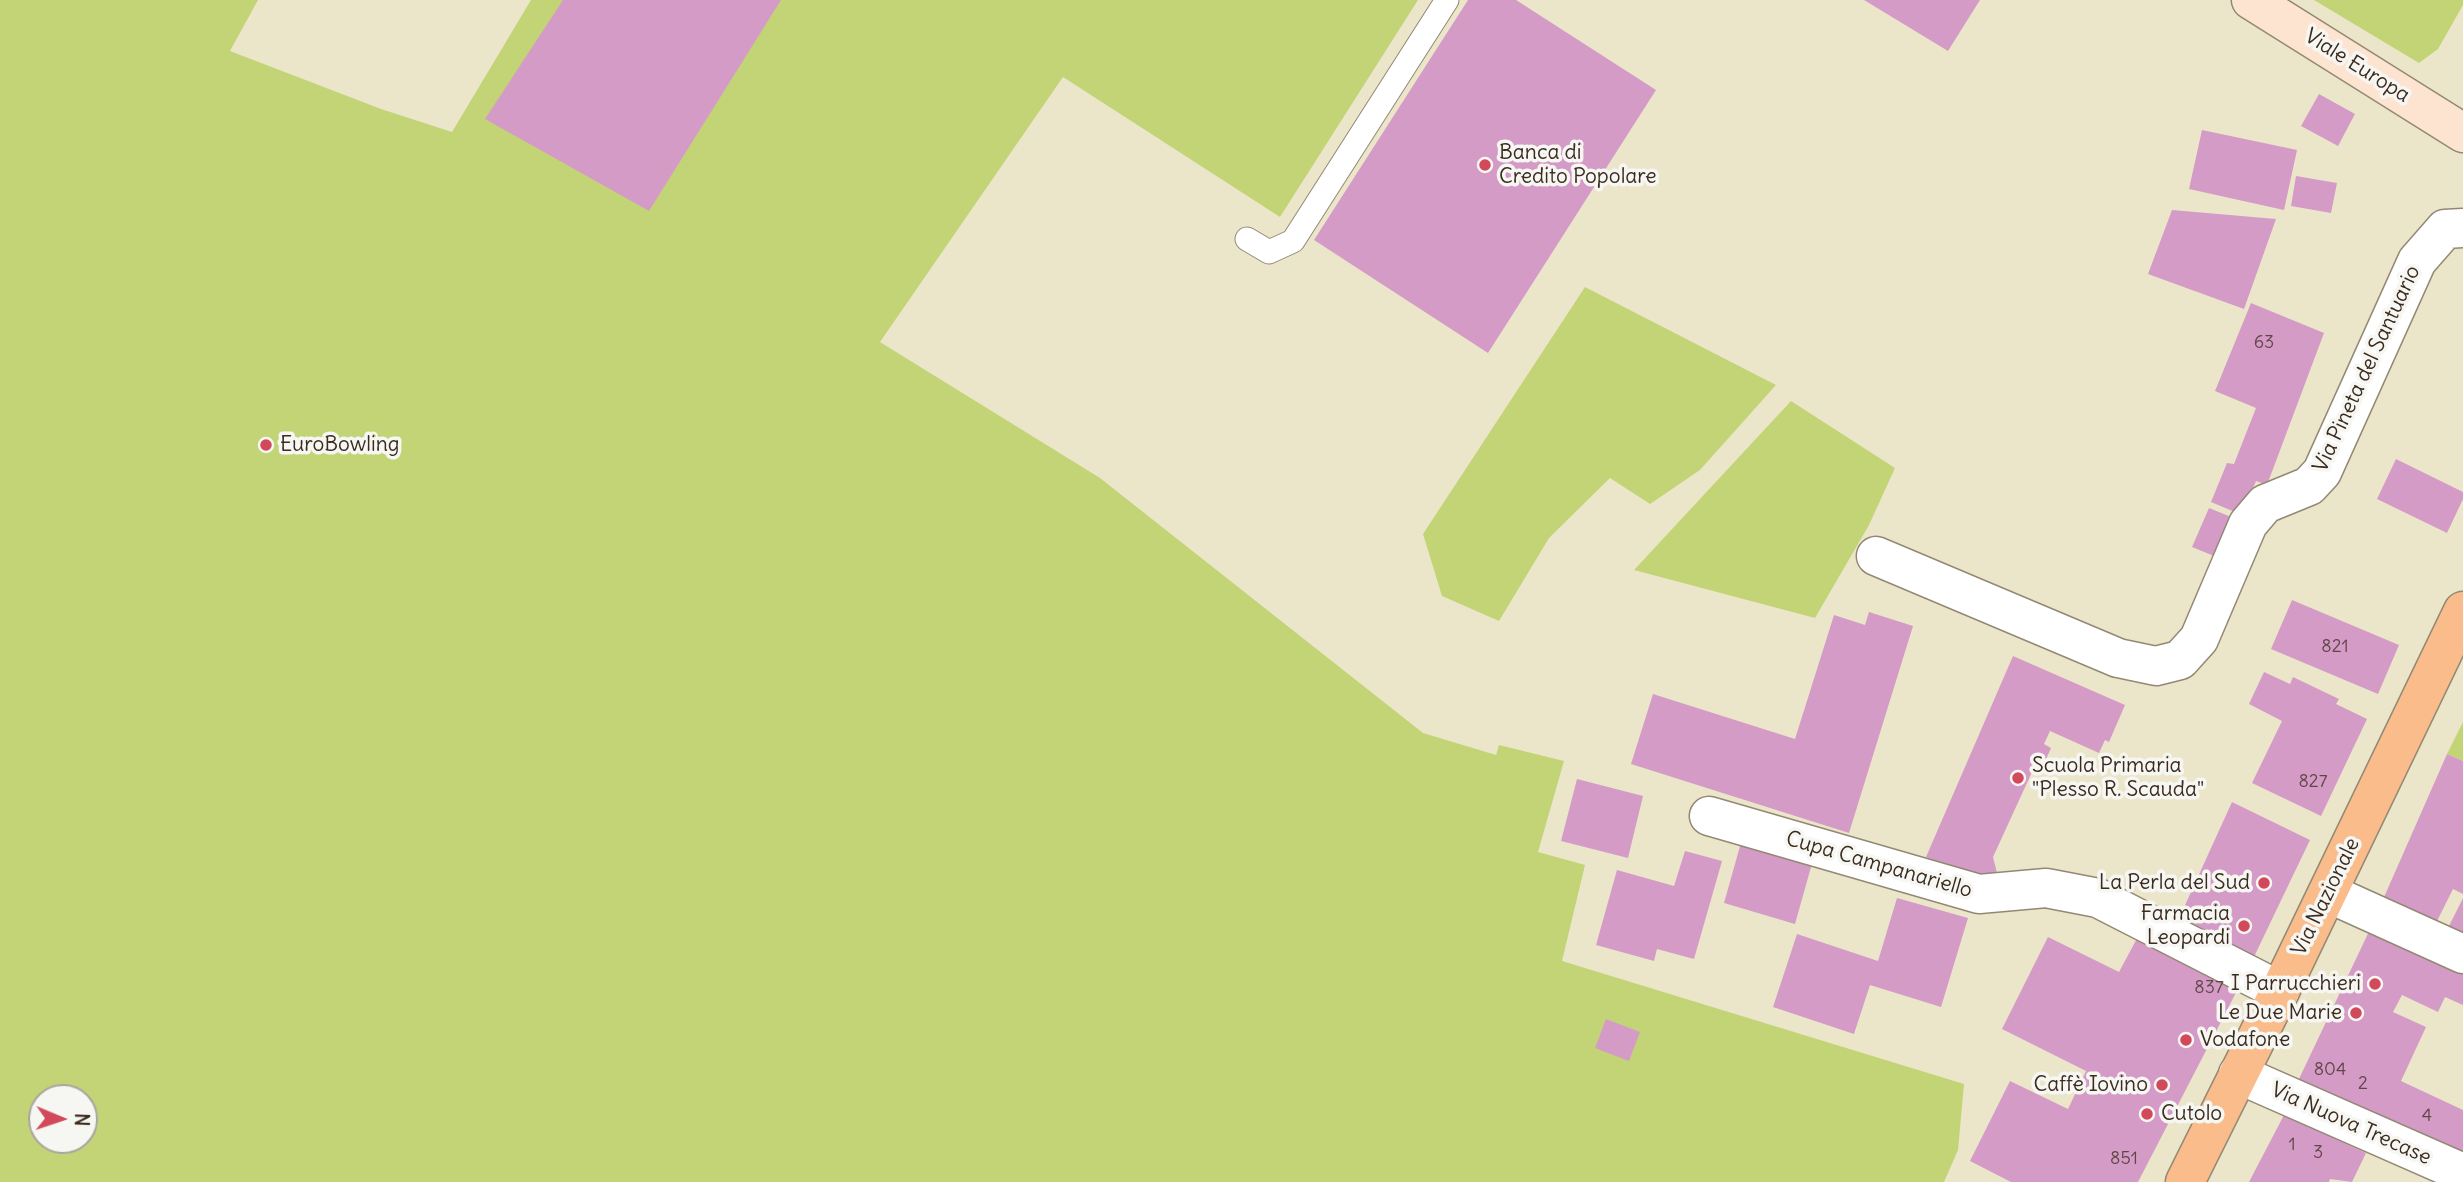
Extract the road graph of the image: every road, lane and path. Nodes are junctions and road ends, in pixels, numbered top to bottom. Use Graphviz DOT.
graph roads {
  1 [pos="1447,0"];
  2 [pos="2251,0"];
  3 [pos="2463,133"];
  4 [pos="2463,228"];
  5 [pos="1247,239"];
  6 [pos="1876,556"];
  7 [pos="2463,611"];
  8 [pos="1709,816"];
  9 [pos="2328,893"];
  10 [pos="2463,954"];
  11 [pos="2280,991"];
  12 [pos="2238,1074"];
  13 [pos="2463,1173"];
  14 [pos="2185,1182"];
  1 -- 5 [label="lane"];
  2 -- 3 [label="street, Viale Europa"];
  4 -- 6 [label="street, Via Pineta del Santuario"];
  7 -- 9 [label="main road, Via Nazionale"];
  8 -- 11 [label="street, Cupa Campanariello"];
  9 -- 10 [label="street"];
  9 -- 11 [label="main road, Via Nazionale"];
  11 -- 12 [label="main road, Via Nazionale"];
  12 -- 13 [label="street, Via Nuova Trecase"];
  12 -- 14 [label="main road, Via Nazionale"];
}
